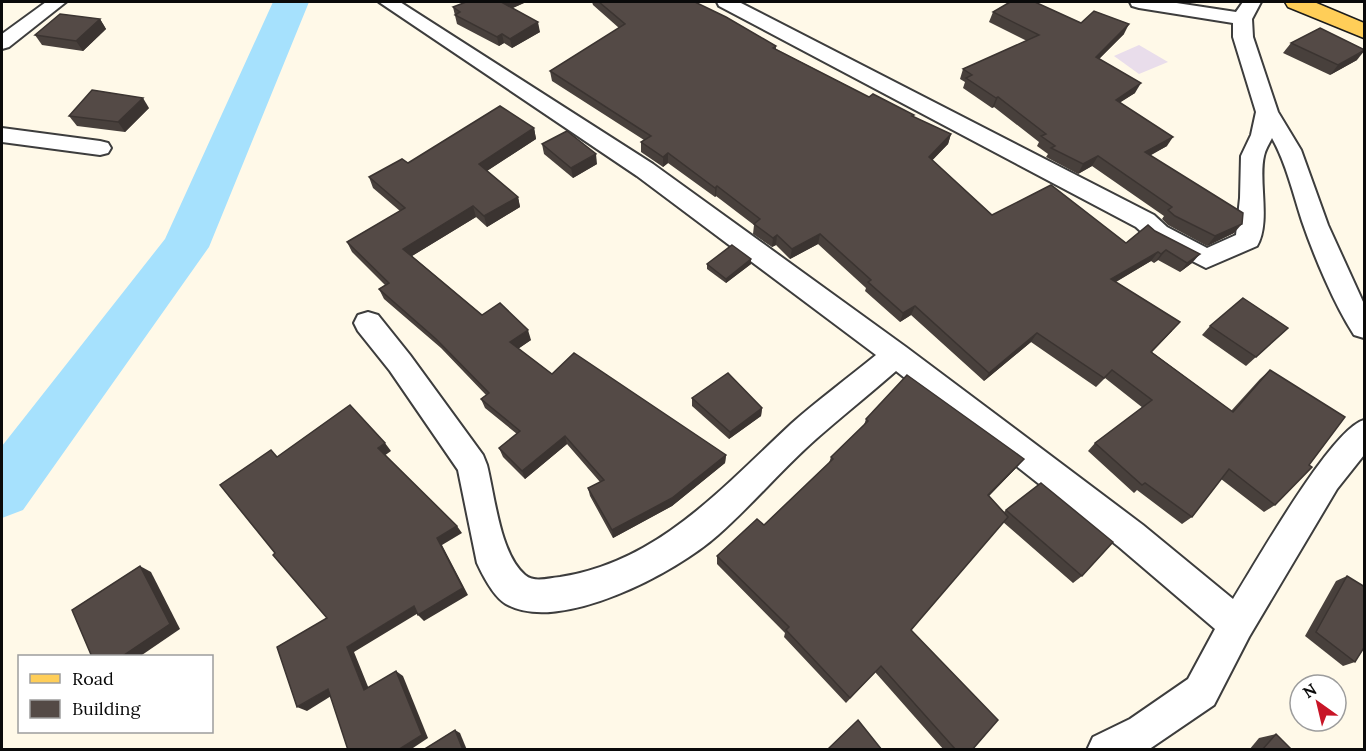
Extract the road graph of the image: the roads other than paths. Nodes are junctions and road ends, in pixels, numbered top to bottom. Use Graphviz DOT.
graph roads {
  1 [pos="57,2"];
  2 [pos="388,2"];
  3 [pos="726,2"];
  4 [pos="1139,2"];
  5 [pos="1296,2"];
  6 [pos="1247,10"];
  7 [pos="1365,31"];
  8 [pos="2,43"];
  9 [pos="1267,112"];
  10 [pos="2,135"];
  11 [pos="100,148"];
  12 [pos="368,323"];
  13 [pos="1365,327"];
  14 [pos="896,355"];
  15 [pos="1365,433"];
  16 [pos="1237,625"];
  17 [pos="1106,750"];
  1 -- 8 [label="street"];
  2 -- 14 [label="street"];
  3 -- 9 [label="street"];
  4 -- 6 [label="street"];
  5 -- 7 [label="main road"];
  6 -- 9 [label="street"];
  9 -- 13 [label="street"];
  10 -- 11 [label="street"];
  12 -- 14 [label="street"];
  14 -- 16 [label="street"];
  15 -- 16 [label="street"];
  16 -- 17 [label="street"];
}
